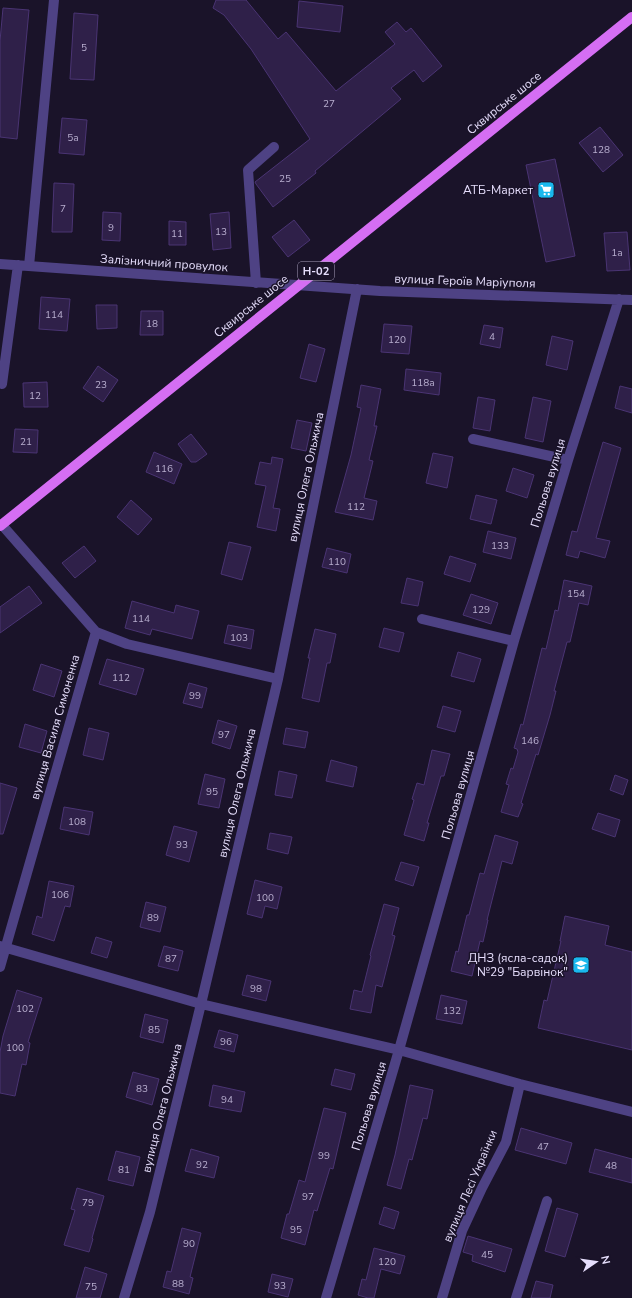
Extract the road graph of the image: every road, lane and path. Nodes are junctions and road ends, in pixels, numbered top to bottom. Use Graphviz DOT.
graph roads {
  1 [pos="54,0"];
  2 [pos="632,16"];
  3 [pos="274,147"];
  4 [pos="0,264"];
  5 [pos="18,265"];
  6 [pos="29,266"];
  7 [pos="256,283"];
  8 [pos="297,286"];
  9 [pos="357,289"];
  10 [pos="619,299"];
  11 [pos="632,300"];
  12 [pos="2,384"];
  13 [pos="473,439"];
  14 [pos="568,460"];
  15 [pos="1,526"];
  16 [pos="422,620"];
  17 [pos="96,632"];
  18 [pos="514,641"];
  19 [pos="278,679"];
  20 [pos="3,947"];
  21 [pos="0,967"];
  22 [pos="201,1004"];
  23 [pos="400,1050"];
  24 [pos="520,1084"];
  25 [pos="632,1112"];
  26 [pos="547,1201"];
  27 [pos="124,1298"];
  28 [pos="326,1298"];
  29 [pos="442,1298"];
  30 [pos="516,1298"];
  1 -- 6 [label="street"];
  2 -- 8 [label="main road, Сквирське шосе / Н-02"];
  3 -- 7 [label="street"];
  4 -- 5 [label="street, Залізничний провулок"];
  5 -- 6 [label="street, Залізничний провулок"];
  5 -- 12 [label="street"];
  6 -- 7 [label="street, Залізничний провулок"];
  7 -- 8 [label="street, Залізничний провулок"];
  8 -- 9 [label="street, вулиця Героїв Маріуполя"];
  8 -- 15 [label="main road, Сквирське шосе / Н-02"];
  9 -- 10 [label="street, вулиця Героїв Маріуполя"];
  9 -- 19 [label="street, вулиця Олега Ольжича"];
  10 -- 11 [label="street, вулиця Героїв Маріуполя"];
  10 -- 14 [label="street, Польова вулиця"];
  13 -- 14 [label="street"];
  14 -- 18 [label="street, Польова вулиця"];
  15 -- 17 [label="street"];
  16 -- 18 [label="street"];
  17 -- 19 [label="street"];
  17 -- 20 [label="street, вулиця Василя Симоненка"];
  18 -- 23 [label="street, Польова вулиця"];
  19 -- 22 [label="street, вулиця Олега Ольжича"];
  20 -- 21 [label="street, вулиця Василя Симоненка"];
  20 -- 22 [label="street"];
  22 -- 23 [label="street"];
  22 -- 27 [label="street, вулиця Олега Ольжича"];
  23 -- 24 [label="street"];
  23 -- 28 [label="street, Польова вулиця"];
  24 -- 25 [label="street"];
  24 -- 29 [label="street, вулиця Лесі Українки"];
  26 -- 30 [label="street"];
}
